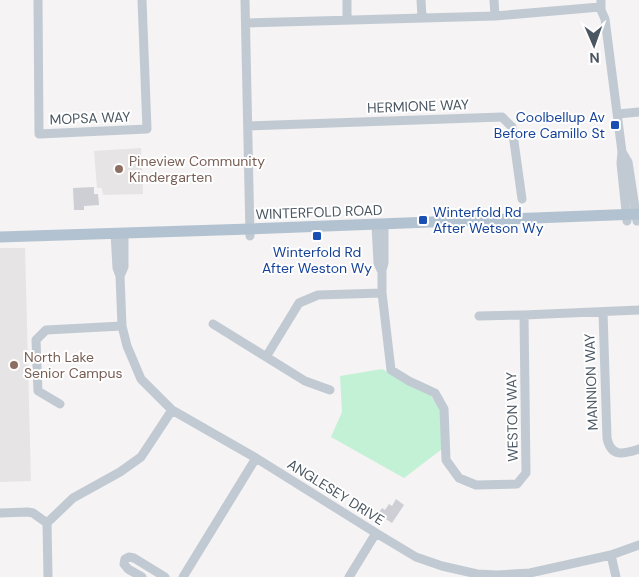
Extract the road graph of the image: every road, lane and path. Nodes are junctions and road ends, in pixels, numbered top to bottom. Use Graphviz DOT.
graph roads {
  1 [pos="38,0"];
  2 [pos="142,0"];
  3 [pos="245,0"];
  4 [pos="347,0"];
  5 [pos="421,0"];
  6 [pos="494,0"];
  7 [pos="601,4"];
  8 [pos="496,16"];
  9 [pos="422,17"];
  10 [pos="347,19"];
  11 [pos="246,23"];
  12 [pos="639,112"];
  13 [pos="618,114"];
  14 [pos="248,126"];
  15 [pos="522,199"];
  16 [pos="634,218"];
  17 [pos="381,227"];
  18 [pos="250,232"];
  19 [pos="120,236"];
  20 [pos="0,237"];
  21 [pos="0,242"];
  22 [pos="382,293"];
  23 [pos="639,310"];
  24 [pos="603,312"];
  25 [pos="479,316"];
  26 [pos="524,316"];
  27 [pos="213,324"];
  28 [pos="122,326"];
  29 [pos="266,357"];
  30 [pos="330,390"];
  31 [pos="60,404"];
  32 [pos="172,410"];
  33 [pos="639,449"];
  34 [pos="256,458"];
  35 [pos="0,512"];
  36 [pos="48,523"];
  37 [pos="376,533"];
  38 [pos="639,545"];
  39 [pos="611,555"];
  40 [pos="497,576"];
  41 [pos="48,577"];
  42 [pos="142,577"];
  43 [pos="165,577"];
  44 [pos="183,577"];
  45 [pos="349,577"];
  46 [pos="616,577"];
  1 -- 2 [label="street, MOPSA WAY"];
  3 -- 11 [label="street"];
  4 -- 10 [label="street"];
  5 -- 9 [label="street"];
  6 -- 8 [label="street"];
  7 -- 8 [label="street"];
  7 -- 13 [label="street"];
  8 -- 9 [label="street"];
  9 -- 10 [label="street"];
  10 -- 11 [label="street"];
  11 -- 14 [label="street"];
  12 -- 13 [label="street"];
  13 -- 16 [label="street"];
  14 -- 15 [label="street, HERMIONE WAY"];
  14 -- 18 [label="street"];
  16 -- 17 [label="main road, WINTERFOLD ROAD"];
  17 -- 18 [label="main road, WINTERFOLD ROAD"];
  17 -- 22 [label="street, WESTON WAY"];
  18 -- 19 [label="main road, WINTERFOLD ROAD"];
  19 -- 20 [label="main road, WINTERFOLD ROAD"];
  19 -- 21 [label="main road, WINTERFOLD ROAD"];
  19 -- 28 [label="street, ANGLESEY DRIVE"];
  22 -- 26 [label="street, WESTON WAY"];
  22 -- 29 [label="street"];
  23 -- 24 [label="street, MANNION WAY"];
  24 -- 26 [label="street, MANNION WAY"];
  24 -- 33 [label="street, MANNION WAY"];
  25 -- 26 [label="street, MANNION WAY"];
  27 -- 29 [label="street"];
  28 -- 31 [label="street"];
  28 -- 32 [label="street, ANGLESEY DRIVE"];
  29 -- 30 [label="street"];
  32 -- 34 [label="street, ANGLESEY DRIVE"];
  32 -- 36 [label="street"];
  34 -- 37 [label="street, ANGLESEY DRIVE"];
  34 -- 44 [label="street"];
  35 -- 36 [label="street"];
  36 -- 41 [label="street"];
  37 -- 40 [label="street, ANGLESEY DRIVE"];
  37 -- 45 [label="street"];
  38 -- 39 [label="street, ANGLESEY DRIVE"];
  39 -- 40 [label="street, ANGLESEY DRIVE"];
  39 -- 46 [label="street"];
  42 -- 43 [label="street"];
}
